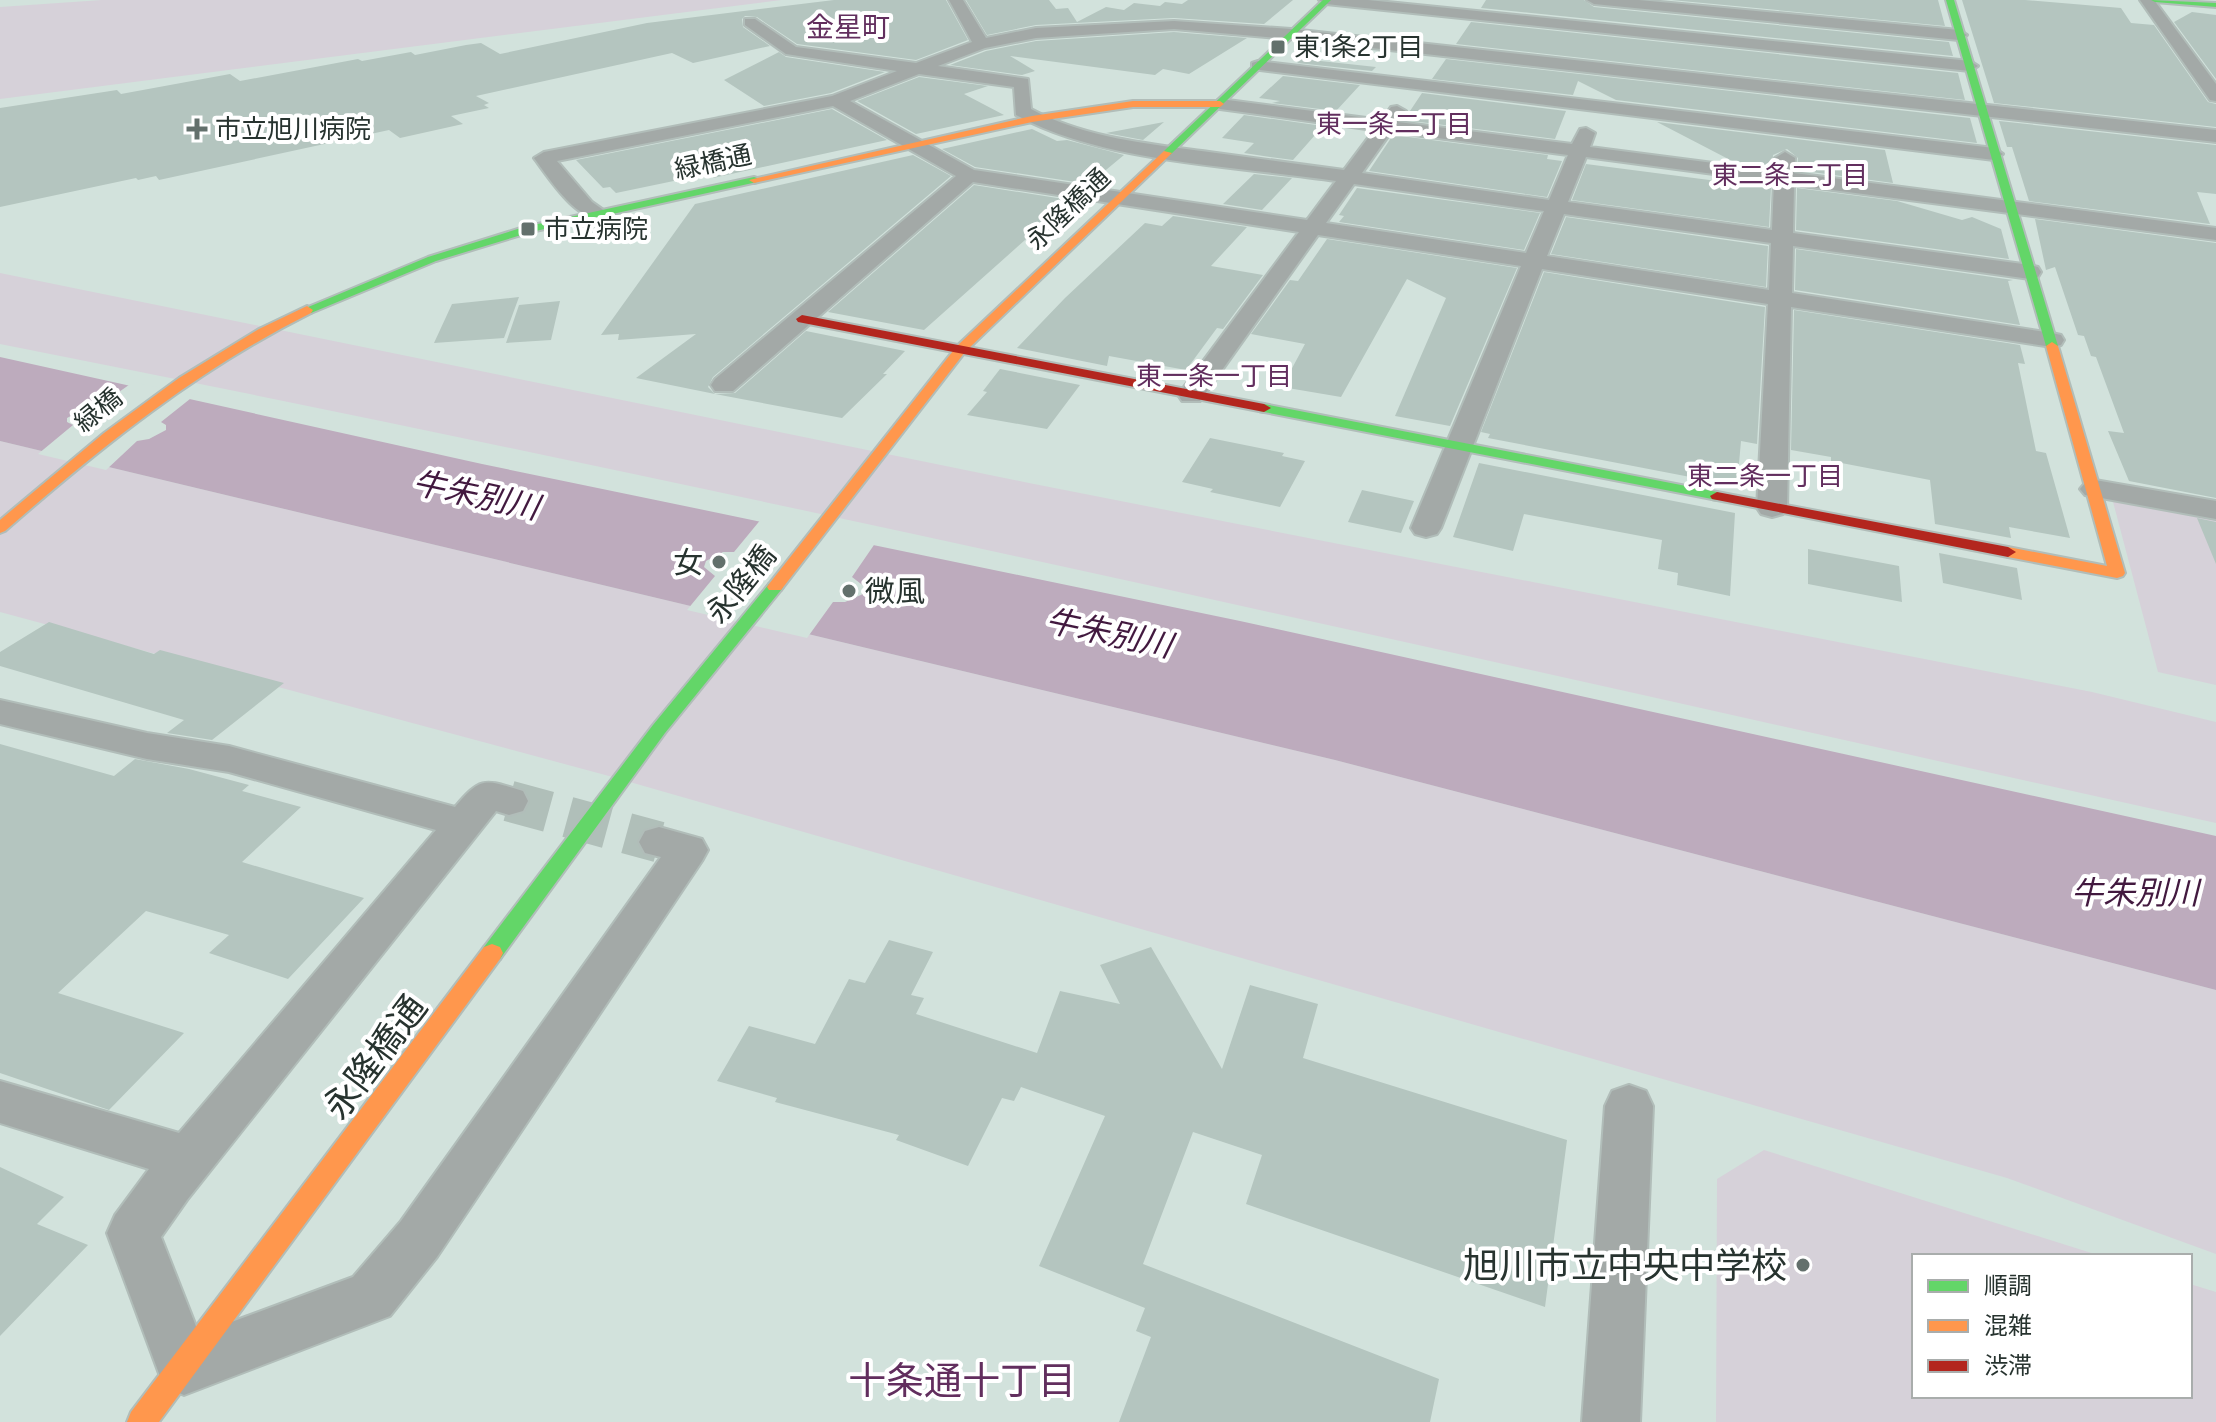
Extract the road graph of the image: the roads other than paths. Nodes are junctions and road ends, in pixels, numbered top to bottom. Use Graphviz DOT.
graph roads {
  1 [pos="956,0"];
  2 [pos="1326,0"];
  3 [pos="1594,0"];
  4 [pos="1950,0"];
  5 [pos="2147,0"];
  6 [pos="2155,0"];
  7 [pos="1633,2"];
  8 [pos="2216,5"];
  9 [pos="750,22"];
  10 [pos="1622,31"];
  11 [pos="1291,34"];
  12 [pos="1959,35"];
  13 [pos="981,44"];
  14 [pos="1440,51"];
  15 [pos="1258,66"];
  16 [pos="1970,66"];
  17 [pos="918,68"];
  18 [pos="1610,69"];
  19 [pos="1416,86"];
  20 [pos="1790,90"];
  21 [pos="2216,96"];
  22 [pos="836,100"];
  23 [pos="1220,104"];
  24 [pos="1596,107"];
  25 [pos="1983,110"];
  26 [pos="1032,119"];
  27 [pos="1385,128"];
  28 [pos="1789,129"];
  29 [pos="2216,136"];
  30 [pos="914,144"];
  31 [pos="1167,150"];
  32 [pos="1577,153"];
  33 [pos="1994,154"];
  34 [pos="969,175"];
  35 [pos="1350,177"];
  36 [pos="1782,179"];
  37 [pos="1115,199"];
  38 [pos="1558,206"];
  39 [pos="2011,208"];
  40 [pos="599,214"];
  41 [pos="1313,228"];
  42 [pos="2216,234"];
  43 [pos="1783,238"];
  44 [pos="1533,262"];
  45 [pos="2030,272"];
  46 [pos="1780,298"];
  47 [pos="802,319"];
  48 [pos="2052,340"];
  49 [pos="237,346"];
  50 [pos="961,349"];
  51 [pos="724,385"];
  52 [pos="1191,395"];
  53 [pos="1461,447"];
  54 [pos="864,472"];
  55 [pos="2095,489"];
  56 [pos="1772,508"];
  57 [pos="2216,510"];
  58 [pos="0,528"];
  59 [pos="1426,528"];
  60 [pos="0,712"];
  61 [pos="659,729"];
  62 [pos="509,801"];
  63 [pos="463,823"];
  64 [pos="659,842"];
  65 [pos="0,1102"];
  66 [pos="1629,1106"];
  67 [pos="190,1159"];
  68 [pos="184,1367"];
  69 [pos="141,1422"];
  70 [pos="1611,1422"];
  1 -- 13 [label="street"];
  2 -- 10 [label="street"];
  2 -- 11 [label="street, 永隆橋通"];
  3 -- 7 [label="street"];
  4 -- 12 [label="street"];
  5 -- 21 [label="street"];
  6 -- 8 [label="street"];
  7 -- 10 [label="street"];
  7 -- 12 [label="street"];
  9 -- 17 [label="street"];
  10 -- 16 [label="street"];
  10 -- 18 [label="street"];
  11 -- 13 [label="street"];
  11 -- 14 [label="street"];
  11 -- 15 [label="street, 永隆橋通"];
  12 -- 16 [label="street"];
  13 -- 17 [label="street"];
  14 -- 18 [label="street"];
  14 -- 19 [label="street"];
  15 -- 19 [label="street"];
  15 -- 23 [label="street, 永隆橋通"];
  16 -- 25 [label="street"];
  17 -- 22 [label="street"];
  17 -- 26 [label="street"];
  18 -- 20 [label="street"];
  18 -- 24 [label="street"];
  19 -- 24 [label="street"];
  19 -- 27 [label="street"];
  20 -- 25 [label="street"];
  20 -- 28 [label="street"];
  22 -- 30 [label="street"];
  22 -- 40 [label="street"];
  23 -- 26 [label="street, 緑橋通"];
  23 -- 27 [label="street"];
  23 -- 31 [label="street, 永隆橋通"];
  24 -- 28 [label="street"];
  24 -- 32 [label="street"];
  25 -- 29 [label="street"];
  25 -- 33 [label="street"];
  26 -- 30 [label="street, 緑橋通"];
  26 -- 31 [label="street"];
  27 -- 32 [label="street"];
  27 -- 35 [label="street"];
  28 -- 33 [label="street"];
  28 -- 36 [label="street"];
  30 -- 34 [label="street"];
  30 -- 40 [label="street, 緑橋通"];
  31 -- 35 [label="street"];
  31 -- 37 [label="street, 永隆橋通"];
  32 -- 36 [label="street"];
  32 -- 38 [label="street"];
  33 -- 39 [label="street"];
  34 -- 37 [label="street"];
  34 -- 47 [label="street"];
  35 -- 38 [label="street"];
  35 -- 41 [label="street"];
  36 -- 39 [label="street"];
  36 -- 43 [label="street"];
  37 -- 41 [label="street"];
  37 -- 50 [label="street, 永隆橋通"];
  38 -- 43 [label="street"];
  38 -- 44 [label="street"];
  39 -- 42 [label="street"];
  39 -- 45 [label="street"];
  40 -- 49 [label="street, 緑橋通"];
  41 -- 44 [label="street"];
  41 -- 52 [label="street"];
  43 -- 45 [label="street"];
  43 -- 46 [label="street"];
  44 -- 46 [label="street"];
  44 -- 53 [label="street"];
  45 -- 48 [label="street"];
  46 -- 48 [label="street"];
  46 -- 56 [label="street"];
  47 -- 50 [label="street"];
  47 -- 51 [label="street"];
  48 -- 55 [label="street"];
  49 -- 58 [label="street, 緑橋"];
  50 -- 52 [label="street"];
  50 -- 54 [label="street, 永隆橋通"];
  52 -- 53 [label="street"];
  53 -- 56 [label="street"];
  53 -- 59 [label="street"];
  54 -- 61 [label="street, 永隆橋"];
  55 -- 56 [label="street"];
  55 -- 57 [label="street"];
  60 -- 63 [label="street"];
  61 -- 68 [label="street, 永隆橋通"];
  62 -- 63 [label="street"];
  63 -- 67 [label="street"];
  64 -- 68 [label="street"];
  65 -- 67 [label="street"];
  66 -- 70 [label="street"];
  67 -- 68 [label="street"];
  68 -- 69 [label="street, 永隆橋通"];
}
